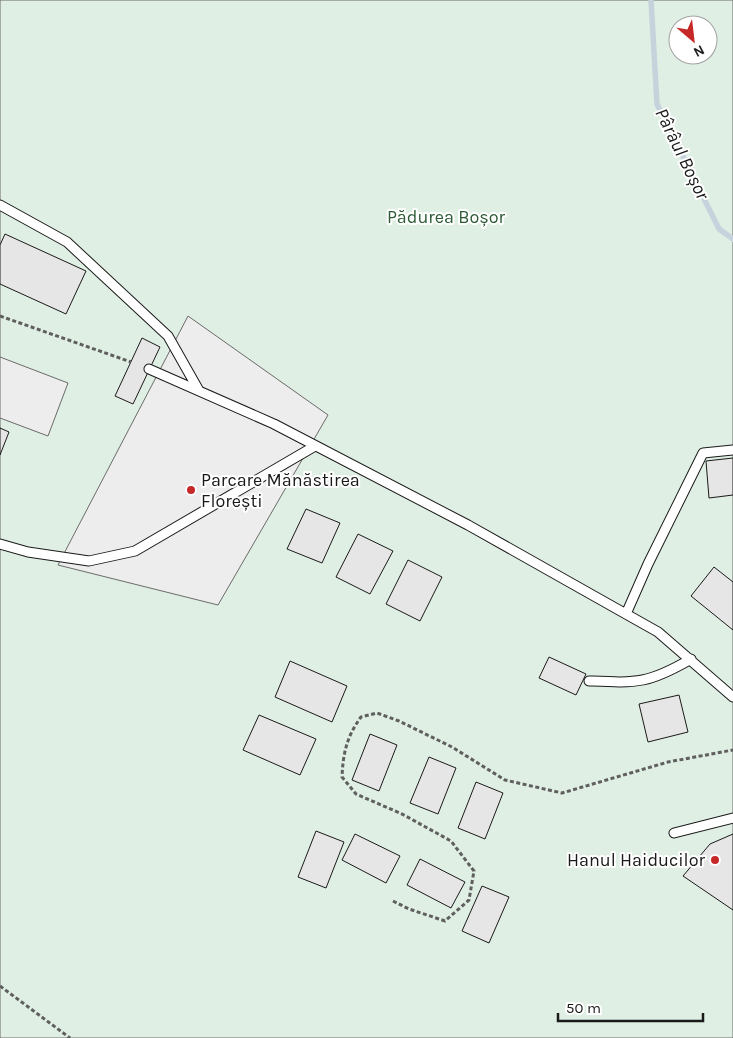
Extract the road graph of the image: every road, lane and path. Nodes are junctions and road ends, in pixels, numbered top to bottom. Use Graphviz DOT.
graph roads {
  1 [pos="0,205"];
  2 [pos="0,316"];
  3 [pos="131,362"];
  4 [pos="149,368"];
  5 [pos="198,389"];
  6 [pos="316,446"];
  7 [pos="733,450"];
  8 [pos="0,544"];
  9 [pos="626,614"];
  10 [pos="691,659"];
  11 [pos="589,681"];
  12 [pos="733,697"];
  13 [pos="733,750"];
  14 [pos="733,818"];
  15 [pos="674,833"];
  16 [pos="393,901"];
  17 [pos="0,986"];
  18 [pos="70,1038"];
  1 -- 5 [label="lane"];
  2 -- 3 [label="path"];
  4 -- 5 [label="lane"];
  5 -- 6 [label="lane"];
  6 -- 8 [label="lane"];
  6 -- 9 [label="lane"];
  7 -- 9 [label="lane"];
  9 -- 10 [label="lane"];
  10 -- 11 [label="lane"];
  10 -- 12 [label="lane"];
  13 -- 16 [label="path"];
  14 -- 15 [label="lane"];
  17 -- 18 [label="path"];
}
